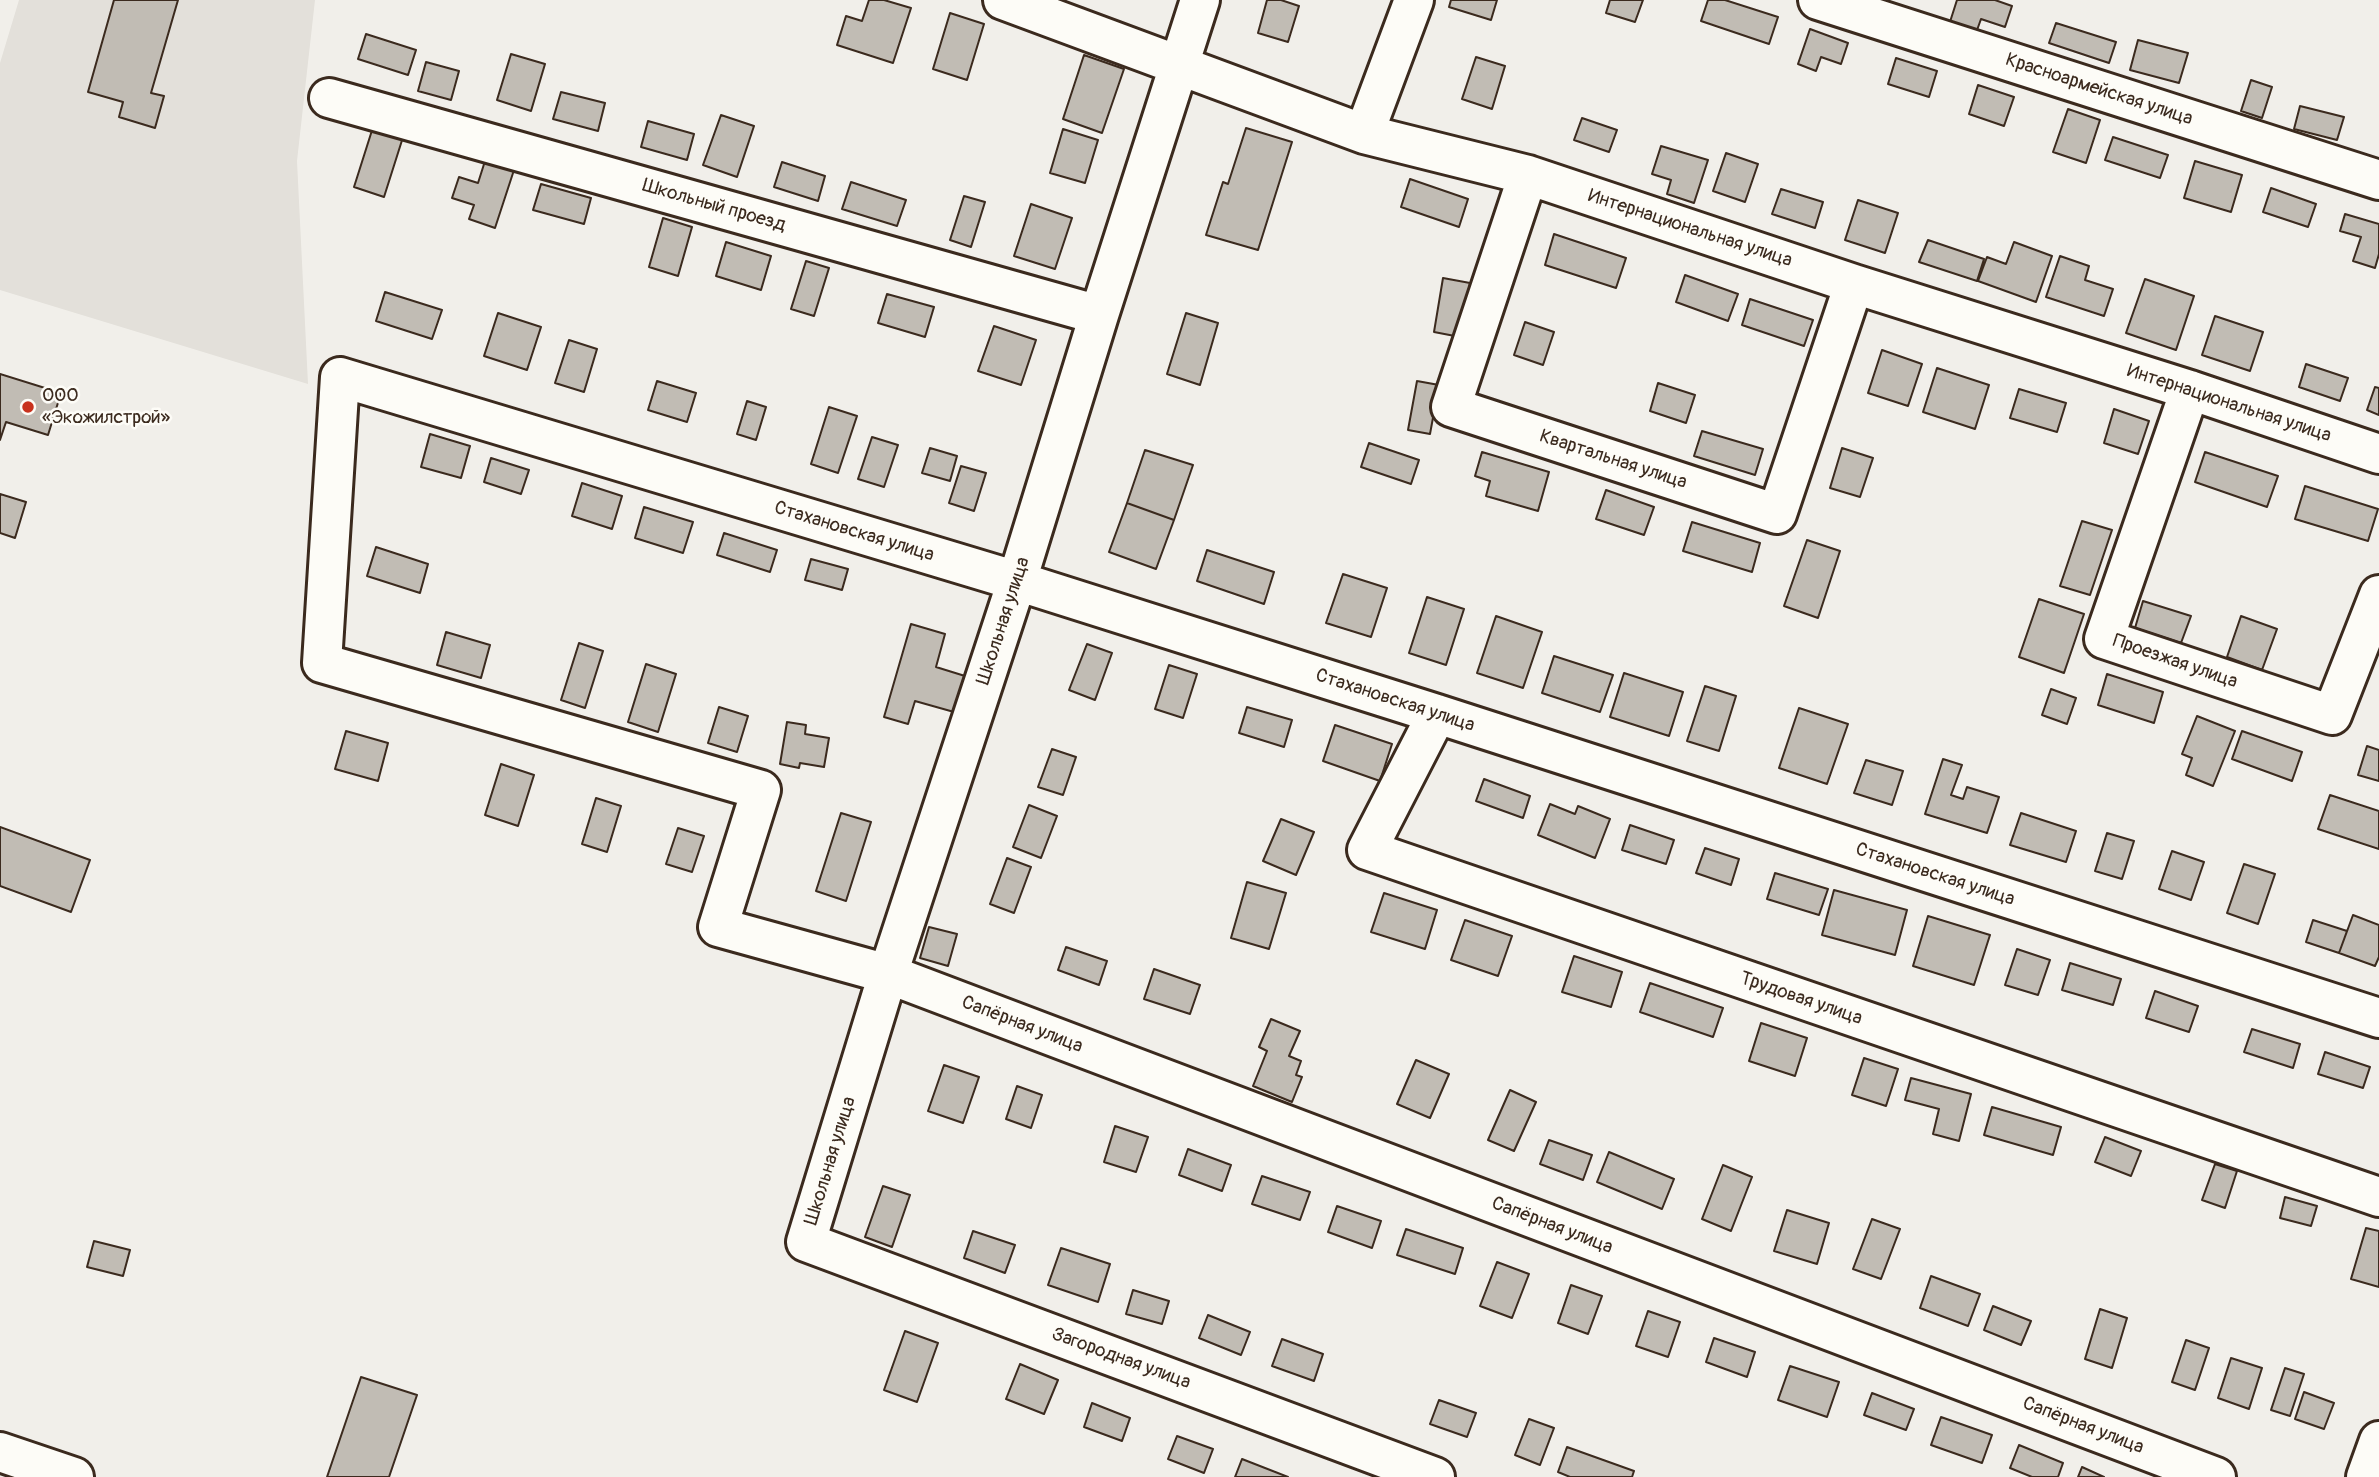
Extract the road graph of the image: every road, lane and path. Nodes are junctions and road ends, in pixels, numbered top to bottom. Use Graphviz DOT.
graph roads {
  1 [pos="1003,0"];
  2 [pos="1200,0"];
  3 [pos="1414,0"];
  4 [pos="1818,0"];
  5 [pos="1180,65"];
  6 [pos="329,98"];
  7 [pos="1364,134"];
  8 [pos="1528,175"];
  9 [pos="2379,180"];
  10 [pos="1854,284"];
  11 [pos="1098,315"];
  12 [pos="2190,390"];
  13 [pos="2379,454"];
  14 [pos="1017,581"];
  15 [pos="2379,595"];
  16 [pos="1437,714"];
  17 [pos="888,974"];
  18 [pos="2379,1018"];
  19 [pos="2379,1197"];
  20 [pos="806,1242"];
  21 [pos="2379,1441"];
  22 [pos="0,1452"];
  23 [pos="74,1477"];
  24 [pos="1435,1477"];
  25 [pos="2217,1477"];
  26 [pos="2366,1477"];
  1 -- 5 [label="street, Интернациональная улица"];
  2 -- 5 [label="street, Школьная улица"];
  3 -- 7 [label="street"];
  4 -- 9 [label="street, Красноармейская улица"];
  5 -- 7 [label="street, Интернациональная улица"];
  5 -- 11 [label="street, Школьная улица"];
  6 -- 11 [label="street, Школьный проезд"];
  7 -- 8 [label="street, Интернациональная улица"];
  8 -- 10 [label="street, Интернациональная улица"];
  8 -- 10 [label="street, Квартальная улица"];
  10 -- 12 [label="street, Интернациональная улица"];
  11 -- 14 [label="street, Школьная улица"];
  12 -- 13 [label="street, Интернациональная улица"];
  12 -- 15 [label="street, Проезжая улица"];
  14 -- 16 [label="street, Стахановская улица"];
  14 -- 17 [label="street, Школьная улица"];
  14 -- 17 [label="street, Стахановская улица"];
  16 -- 18 [label="street, Стахановская улица"];
  16 -- 19 [label="street, Трудовая улица"];
  17 -- 20 [label="street, Школьная улица"];
  17 -- 25 [label="street, Сапёрная улица"];
  20 -- 24 [label="street, Загородная улица"];
  21 -- 26 [label="street"];
  22 -- 23 [label="street"];
}
